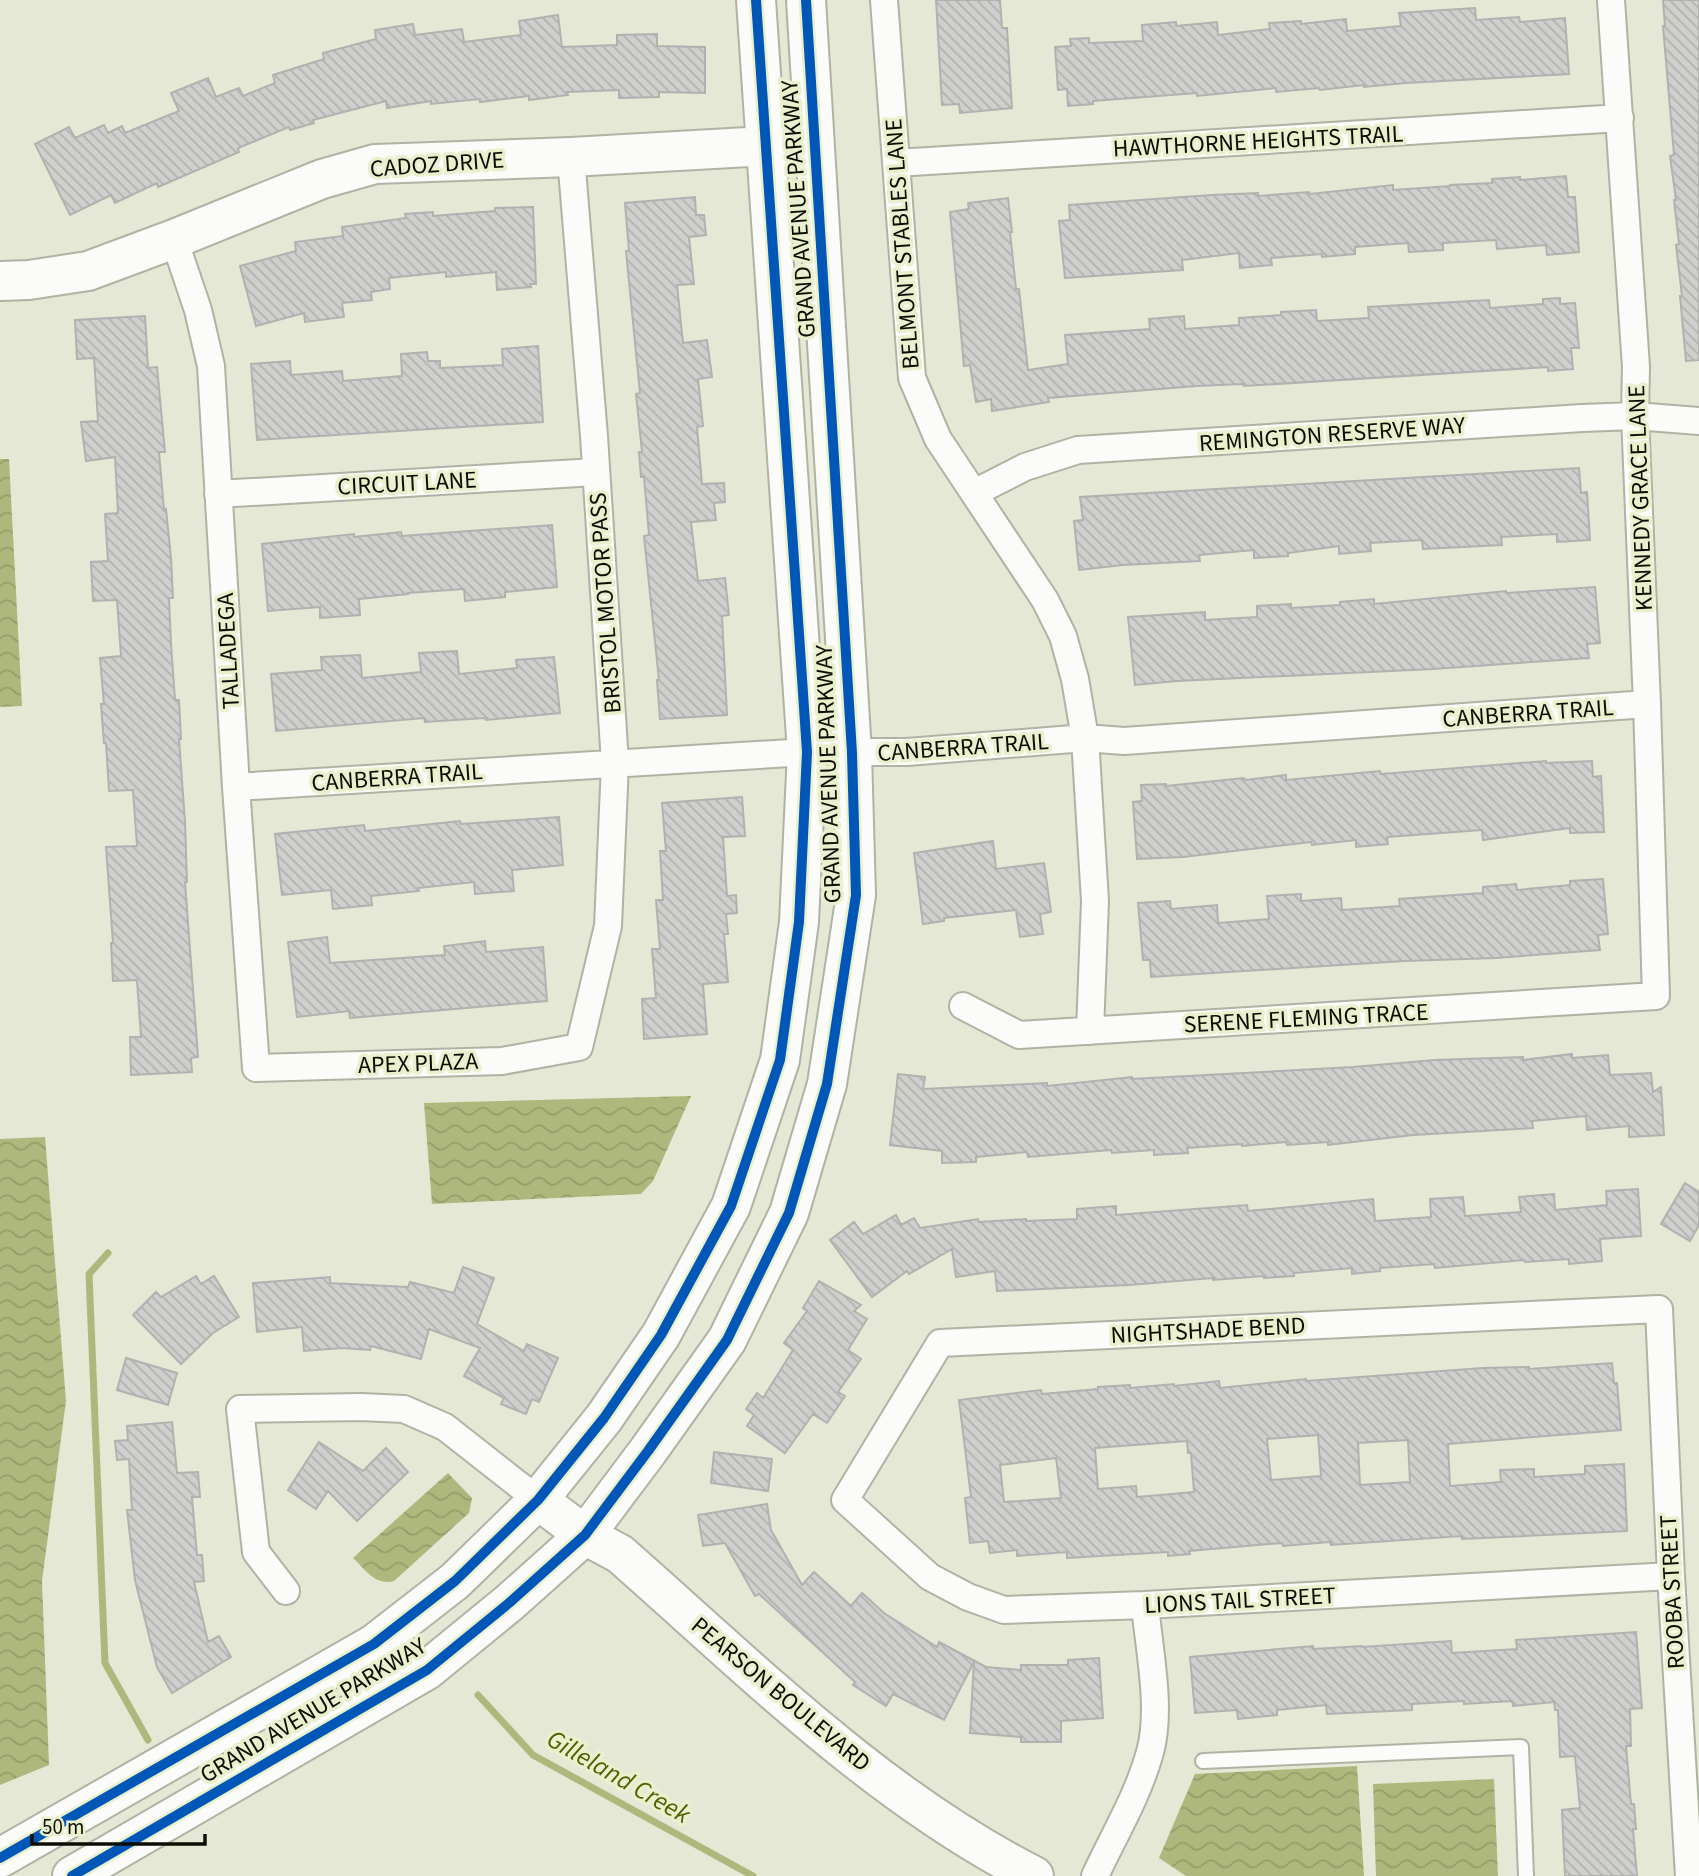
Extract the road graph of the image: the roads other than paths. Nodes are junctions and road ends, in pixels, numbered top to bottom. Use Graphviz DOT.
graph roads {
  1 [pos="756,0"];
  2 [pos="806,0"];
  3 [pos="884,0"];
  4 [pos="1612,0"];
  5 [pos="1619,118"];
  6 [pos="766,146"];
  7 [pos="571,157"];
  8 [pos="896,163"];
  9 [pos="174,239"];
  10 [pos="0,281"];
  11 [pos="1635,416"];
  12 [pos="1699,421"];
  13 [pos="596,472"];
  14 [pos="974,493"];
  15 [pos="218,494"];
  16 [pos="1647,705"];
  17 [pos="1085,738"];
  18 [pos="807,752"];
  19 [pos="852,753"];
  20 [pos="615,763"];
  21 [pos="236,787"];
  22 [pos="1656,996"];
  23 [pos="963,1006"];
  24 [pos="1090,1031"];
  25 [pos="579,1047"];
  26 [pos="256,1068"];
  27 [pos="1659,1309"];
  28 [pos="538,1500"];
  29 [pos="845,1500"];
  30 [pos="584,1535"];
  31 [pos="1671,1576"];
  32 [pos="286,1591"];
  33 [pos="1145,1605"];
  34 [pos="1203,1761"];
  35 [pos="0,1858"];
  36 [pos="72,1876"];
  37 [pos="1034,1876"];
  38 [pos="1095,1876"];
  39 [pos="1526,1876"];
  40 [pos="1689,1876"];
  1 -- 6 [label="street, GRAND AVENUE PARKWAY"];
  2 -- 19 [label="street, GRAND AVENUE PARKWAY"];
  3 -- 8 [label="street, BELMONT STABLES LANE"];
  4 -- 5 [label="street, KENNEDY GRACE LANE"];
  5 -- 8 [label="street, HAWTHORNE HEIGHTS TRAIL"];
  5 -- 11 [label="street, KENNEDY GRACE LANE"];
  6 -- 7 [label="street, CADOZ DRIVE"];
  6 -- 18 [label="street, GRAND AVENUE PARKWAY"];
  7 -- 9 [label="street, CADOZ DRIVE"];
  7 -- 13 [label="street, BRISTOL MOTOR PASS"];
  8 -- 14 [label="street, BELMONT STABLES LANE"];
  9 -- 10 [label="street, CADOZ DRIVE"];
  9 -- 15 [label="street, TALLADEGA"];
  11 -- 12 [label="street, REMINGTON RESERVE WAY"];
  11 -- 14 [label="street, REMINGTON RESERVE WAY"];
  11 -- 16 [label="street, KENNEDY GRACE LANE"];
  13 -- 15 [label="street, CIRCUIT LANE"];
  13 -- 20 [label="street, BRISTOL MOTOR PASS"];
  14 -- 17 [label="street, BELMONT STABLES LANE"];
  15 -- 21 [label="street, TALLADEGA"];
  16 -- 17 [label="street, CANBERRA TRAIL"];
  16 -- 22 [label="street, KENNEDY GRACE LANE"];
  17 -- 19 [label="street, CANBERRA TRAIL"];
  17 -- 24 [label="street, BELMONT STABLES LANE"];
  18 -- 19 [label="street, CANBERRA TRAIL"];
  18 -- 20 [label="street, CANBERRA TRAIL"];
  18 -- 28 [label="street, GRAND AVENUE PARKWAY"];
  19 -- 30 [label="street, GRAND AVENUE PARKWAY"];
  20 -- 21 [label="street, CANBERRA TRAIL"];
  20 -- 25 [label="street, BRISTOL MOTOR PASS"];
  21 -- 26 [label="street, TALLADEGA"];
  22 -- 24 [label="street, SERENE FLEMING TRACE"];
  23 -- 24 [label="street, SERENE FLEMING TRACE"];
  25 -- 26 [label="street, APEX PLAZA"];
  27 -- 29 [label="street, NIGHTSHADE BEND"];
  27 -- 31 [label="street, ROOBA STREET"];
  28 -- 30 [label="street, PEARSON BOULEVARD"];
  28 -- 32 [label="street"];
  28 -- 35 [label="street, GRAND AVENUE PARKWAY"];
  29 -- 33 [label="street, LIONS TAIL STREET"];
  30 -- 36 [label="street, GRAND AVENUE PARKWAY"];
  30 -- 37 [label="street, PEARSON BOULEVARD"];
  31 -- 33 [label="street, LIONS TAIL STREET"];
  31 -- 40 [label="street, ROOBA STREET"];
  33 -- 38 [label="street"];
  34 -- 39 [label="lane"];
}
